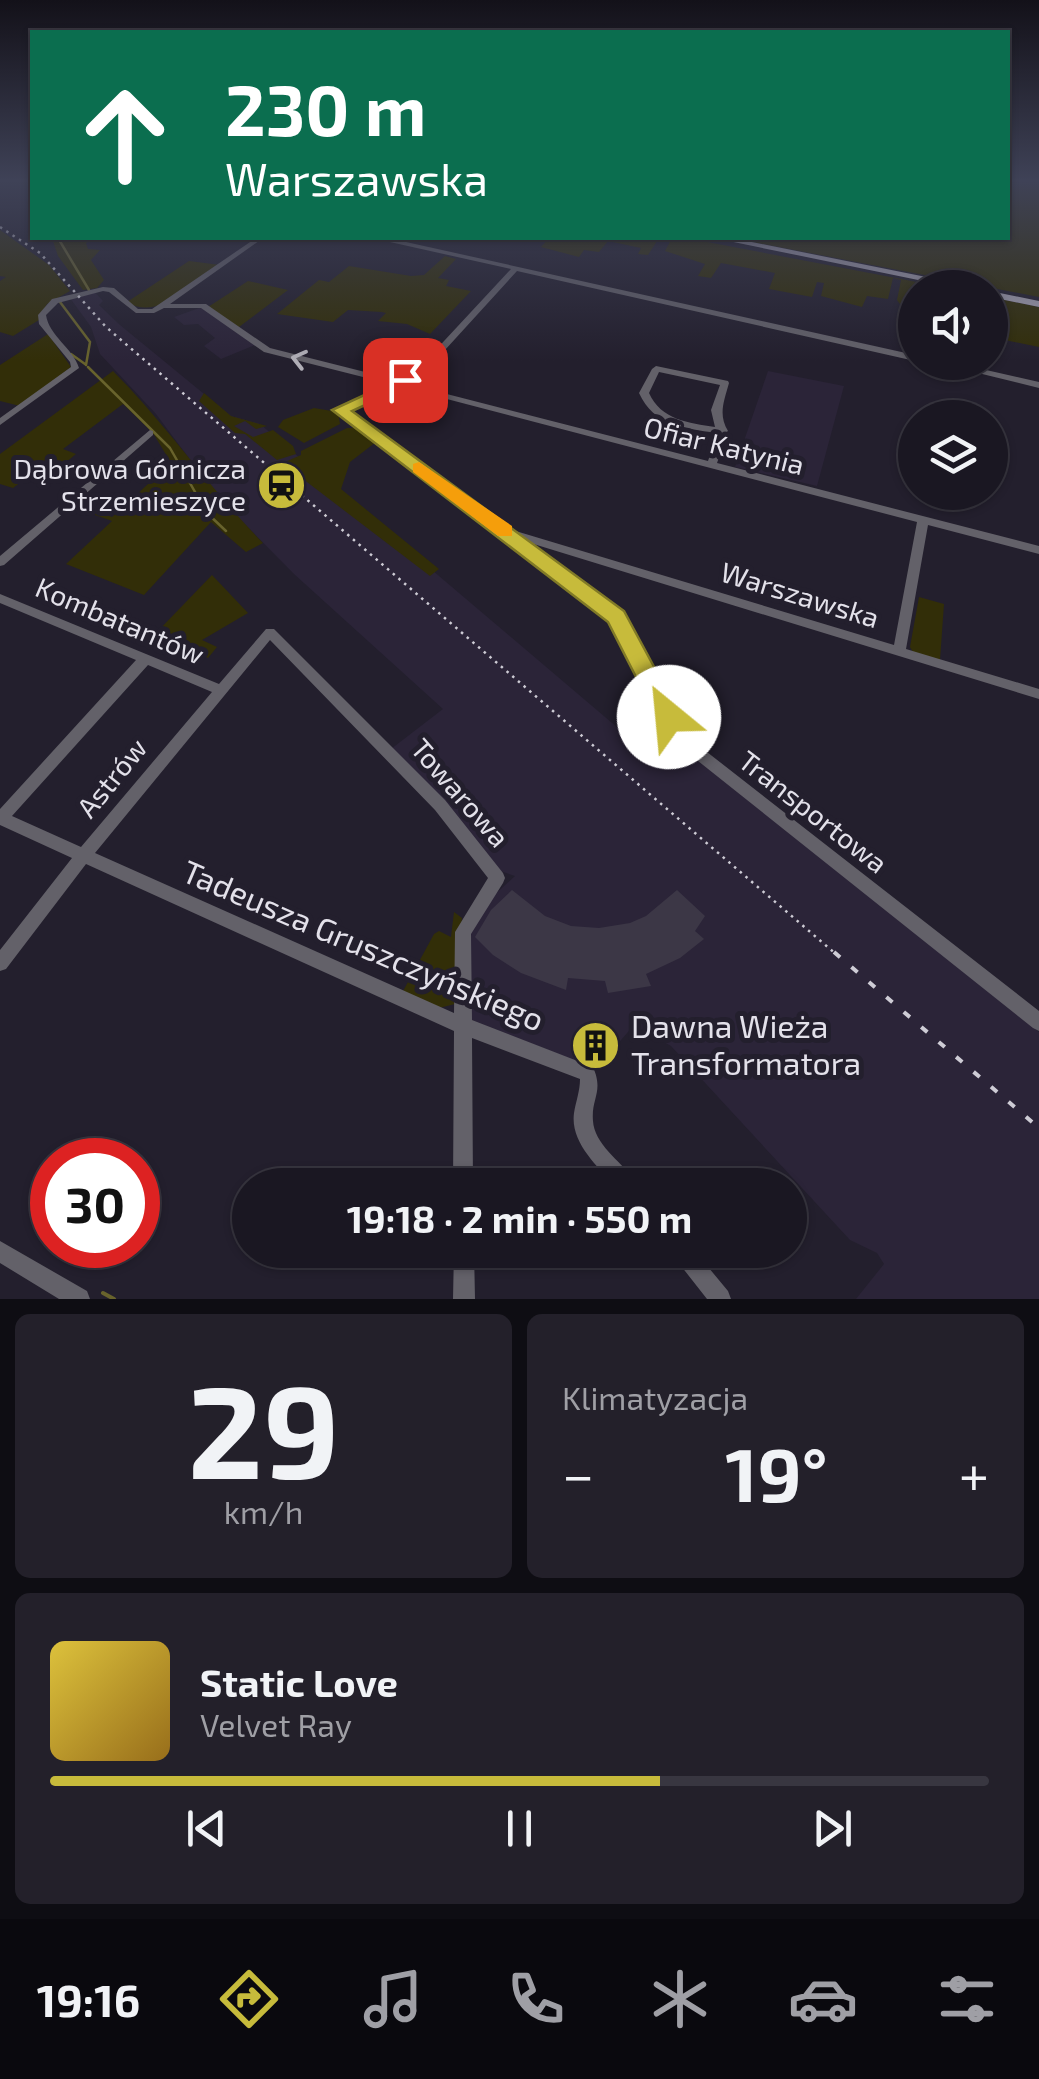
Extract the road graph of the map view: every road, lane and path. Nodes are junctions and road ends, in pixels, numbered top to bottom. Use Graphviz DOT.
graph roads {
  1 [pos="257,240"];
  2 [pos="390,240"];
  3 [pos="710,240"];
  4 [pos="729,240"];
  5 [pos="516,268"];
  6 [pos="898,273"];
  7 [pos="898,277"];
  8 [pos="1008,296"];
  9 [pos="1039,302"];
  10 [pos="164,306"];
  11 [pos="898,354"];
  12 [pos="1008,378"];
  13 [pos="396,385"];
  14 [pos="1039,385"];
  15 [pos="0,422"];
  16 [pos="723,431"];
  17 [pos="150,433"];
  18 [pos="711,466"];
  19 [pos="922,520"];
  20 [pos="542,550"];
  21 [pos="1039,550"];
  22 [pos="0,562"];
  23 [pos="0,598"];
  24 [pos="270,632"];
  25 [pos="898,652"];
  26 [pos="146,658"];
  27 [pos="221,690"];
  28 [pos="1039,694"];
  29 [pos="1,818"];
  30 [pos="84,857"];
  31 [pos="0,963"];
  32 [pos="1039,1022"];
  33 [pos="463,1025"];
  34 [pos="463,1168"];
  35 [pos="614,1168"];
  36 [pos="0,1251"];
  37 [pos="464,1268"];
  38 [pos="695,1268"];
  39 [pos="79,1299"];
  40 [pos="464,1299"];
  41 [pos="720,1299"];
  1 -- 10 [label="street"];
  2 -- 5 [label="street"];
  3 -- 7 [label="main road"];
  4 -- 6 [label="main road"];
  5 -- 11 [label="street"];
  5 -- 13 [label="street"];
  8 -- 9 [label="main road"];
  13 -- 10 [label="street, Ofiar Katynia, one-way"];
  10 -- 15 [label="street, Ofiar Katynia"];
  12 -- 14 [label="street"];
  13 -- 18 [label="street, Ofiar Katynia"];
  13 -- 20 [label="street, Transportowa"];
  16 -- 16 [label="street"];
  16 -- 18 [label="street"];
  17 -- 22 [label="street"];
  18 -- 19 [label="street, Ofiar Katynia"];
  19 -- 21 [label="street, Ofiar Katynia"];
  19 -- 25 [label="street"];
  20 -- 25 [label="street, Warszawska"];
  20 -- 32 [label="street, Transportowa"];
  23 -- 26 [label="street, Kombatantów"];
  24 -- 27 [label="street, Astrów"];
  24 -- 33 [label="street, Towarowa"];
  25 -- 28 [label="street, Warszawska"];
  26 -- 27 [label="street, Kombatantów"];
  26 -- 29 [label="street"];
  27 -- 30 [label="street, Astrów"];
  29 -- 30 [label="street, Tadeusza Gruszczyńskiego"];
  30 -- 31 [label="street, Astrów"];
  30 -- 33 [label="street, Tadeusza Gruszczyńskiego"];
  33 -- 34 [label="street"];
  33 -- 35 [label="street, Tadeusza Gruszczyńskiego"];
  36 -- 39 [label="street"];
  37 -- 40 [label="street"];
  38 -- 41 [label="street"];
}
